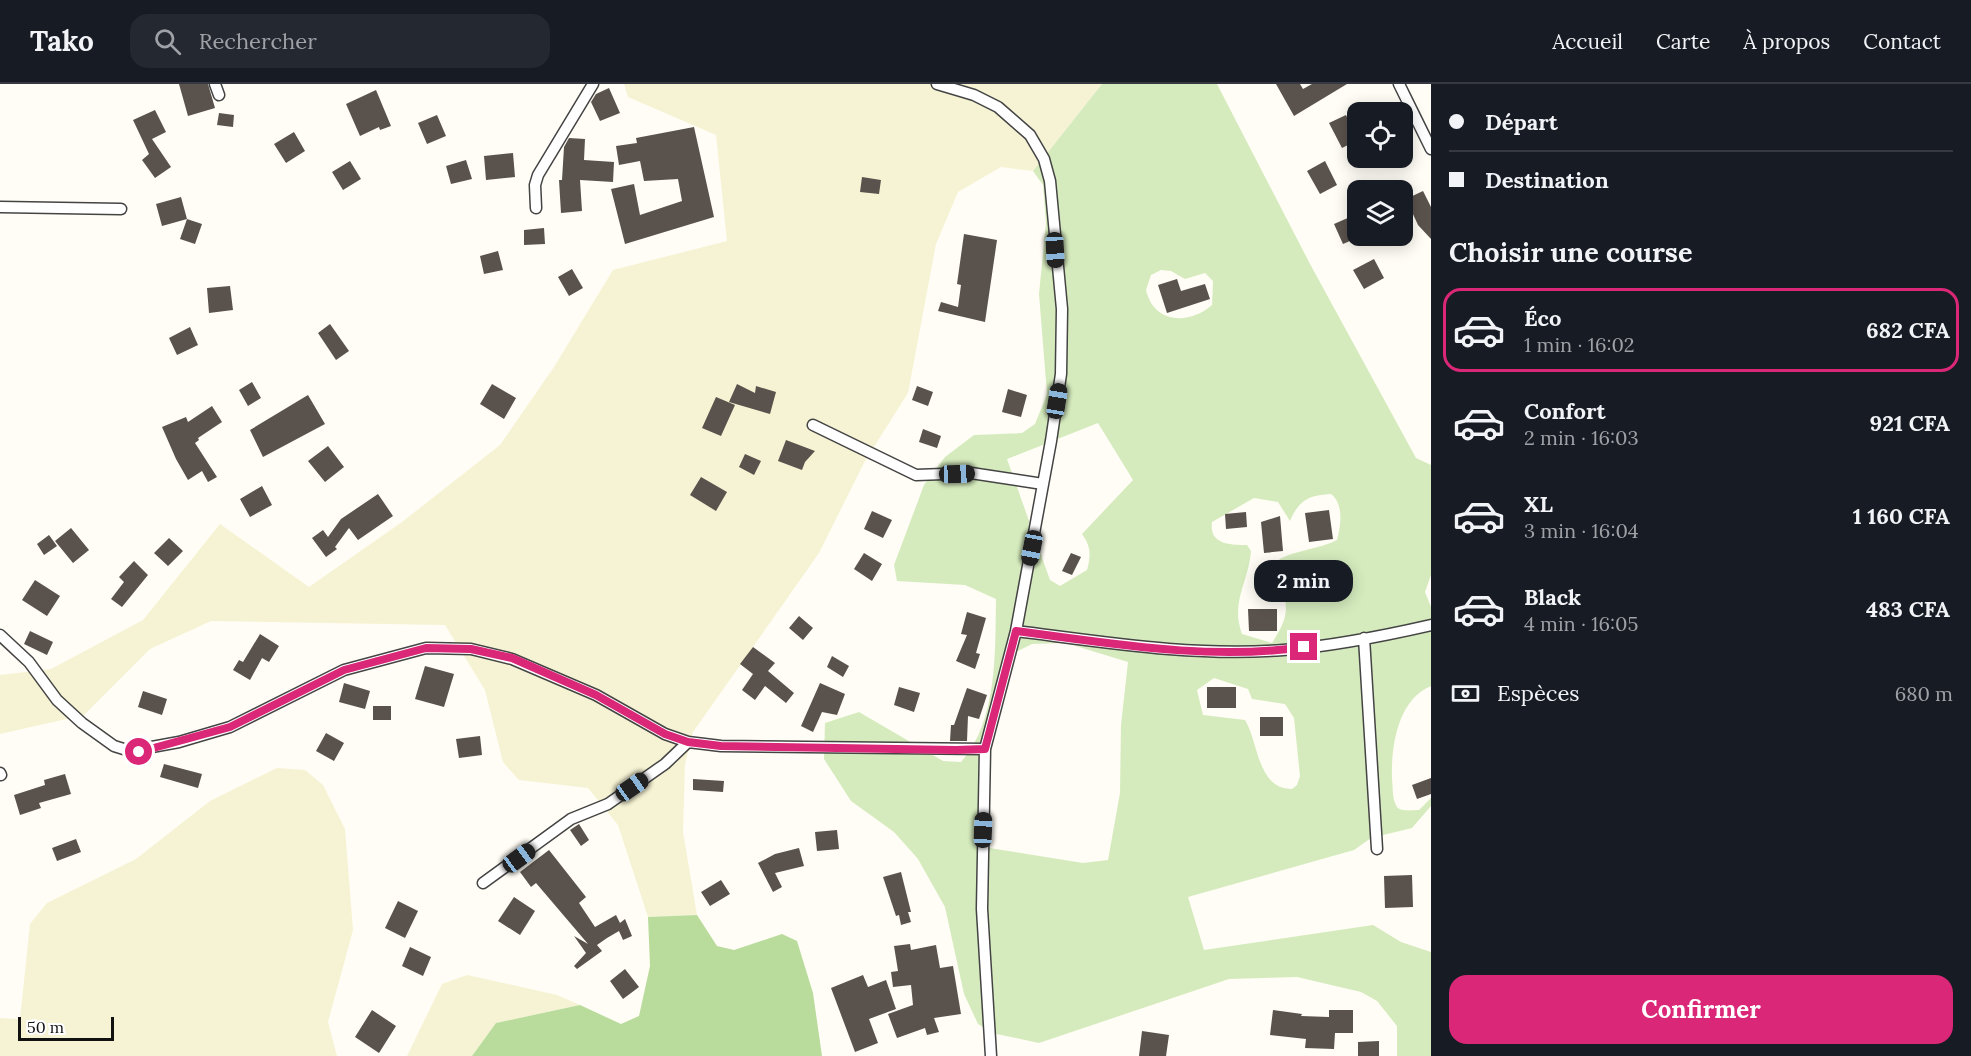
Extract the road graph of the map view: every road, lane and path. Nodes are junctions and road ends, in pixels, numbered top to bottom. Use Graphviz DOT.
graph roads {
  1 [pos="215,84"];
  2 [pos="594,84"];
  3 [pos="937,84"];
  4 [pos="1400,84"];
  5 [pos="219,95"];
  6 [pos="1431,149"];
  7 [pos="0,207"];
  8 [pos="536,208"];
  9 [pos="121,209"];
  10 [pos="813,425"];
  11 [pos="1043,484"];
  12 [pos="1431,625"];
  13 [pos="1016,631"];
  14 [pos="0,634"];
  15 [pos="1364,638"];
  16 [pos="688,742"];
  17 [pos="985,749"];
  18 [pos="1377,849"];
  19 [pos="483,883"];
  20 [pos="991,1056"];
  1 -- 5 [label="street"];
  2 -- 8 [label="street"];
  3 -- 11 [label="street"];
  4 -- 6 [label="street"];
  7 -- 9 [label="street"];
  10 -- 11 [label="street"];
  11 -- 13 [label="street"];
  12 -- 15 [label="street"];
  13 -- 15 [label="street"];
  13 -- 17 [label="street"];
  14 -- 16 [label="street"];
  15 -- 18 [label="street"];
  16 -- 17 [label="street"];
  16 -- 19 [label="street"];
  17 -- 20 [label="street"];
}
